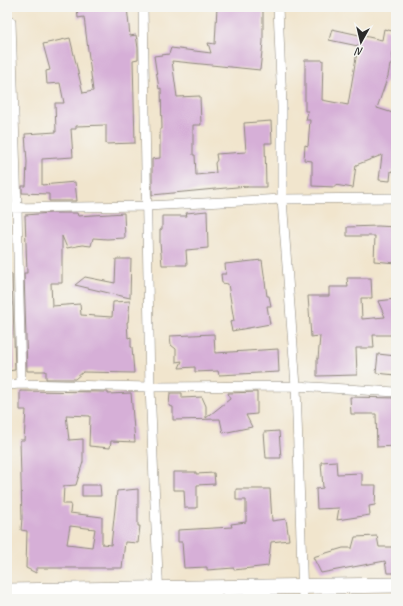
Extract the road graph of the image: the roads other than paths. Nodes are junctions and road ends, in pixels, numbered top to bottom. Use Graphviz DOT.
graph roads {
  1 [pos="143,7"];
  2 [pos="278,7"];
  3 [pos="11,22"];
  4 [pos="396,198"];
  5 [pos="282,199"];
  6 [pos="146,206"];
  7 [pos="7,208"];
  8 [pos="17,209"];
  9 [pos="21,384"];
  10 [pos="7,386"];
  11 [pos="296,386"];
  12 [pos="150,387"];
  13 [pos="396,392"];
  14 [pos="7,584"];
  15 [pos="396,585"];
  16 [pos="25,590"];
  17 [pos="7,591"];
  18 [pos="302,592"];
  19 [pos="159,594"];
  20 [pos="11,599"];
  1 -- 6 [label="street"];
  2 -- 5 [label="street"];
  3 -- 8 [label="street"];
  4 -- 5 [label="street"];
  5 -- 6 [label="street"];
  5 -- 11 [label="street"];
  6 -- 8 [label="street"];
  6 -- 12 [label="street"];
  7 -- 8 [label="street"];
  8 -- 9 [label="street"];
  9 -- 10 [label="street"];
  9 -- 12 [label="street"];
  11 -- 12 [label="street"];
  11 -- 13 [label="street"];
  11 -- 18 [label="street"];
  12 -- 19 [label="street"];
  14 -- 16 [label="main road"];
  15 -- 18 [label="main road"];
  16 -- 17 [label="main road"];
  16 -- 19 [label="main road"];
  16 -- 20 [label="main road"];
  18 -- 19 [label="main road"];
}
